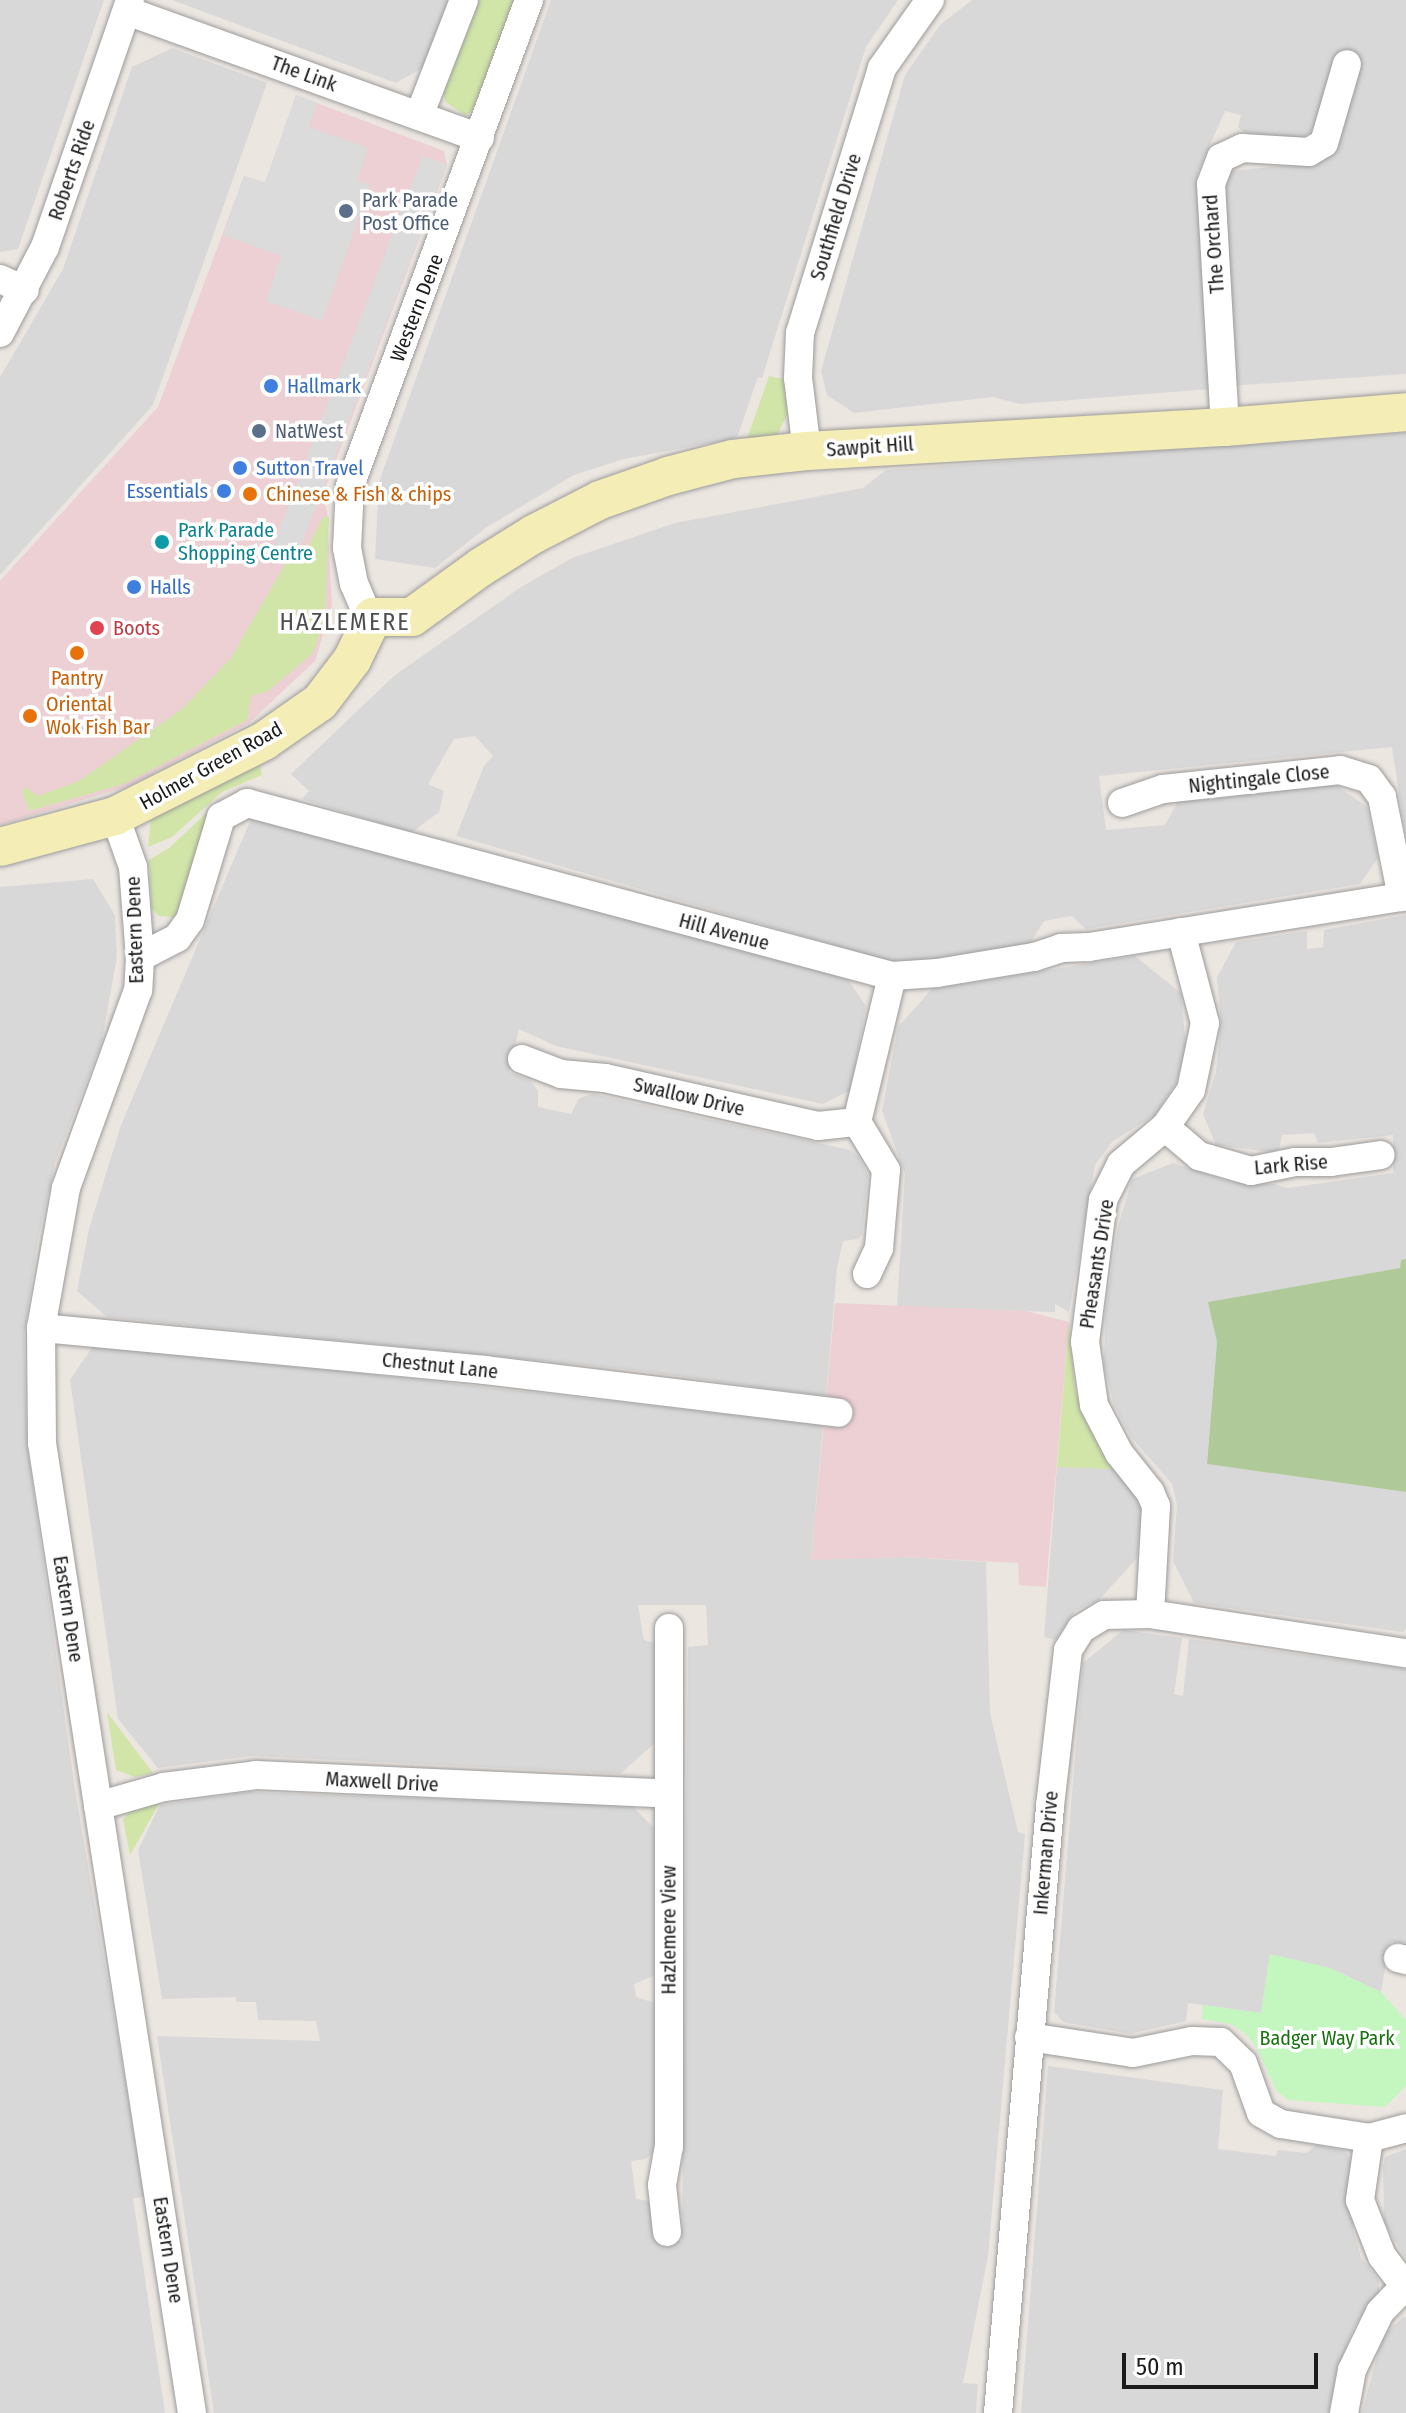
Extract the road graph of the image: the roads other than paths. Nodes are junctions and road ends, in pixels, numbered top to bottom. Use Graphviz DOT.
graph roads {
  1 [pos="464,0"];
  2 [pos="529,0"];
  3 [pos="930,0"];
  4 [pos="128,5"];
  5 [pos="1347,64"];
  6 [pos="419,116"];
  7 [pos="480,138"];
  8 [pos="12,285"];
  9 [pos="0,333"];
  10 [pos="1406,412"];
  11 [pos="1225,427"];
  12 [pos="807,451"];
  13 [pos="373,617"];
  14 [pos="1122,803"];
  15 [pos="115,816"];
  16 [pos="0,847"];
  17 [pos="1404,896"];
  18 [pos="1181,932"];
  19 [pos="140,957"];
  20 [pos="892,976"];
  21 [pos="522,1059"];
  22 [pos="857,1122"];
  23 [pos="1165,1127"];
  24 [pos="1381,1155"];
  25 [pos="867,1274"];
  26 [pos="41,1328"];
  27 [pos="838,1413"];
  28 [pos="1150,1614"];
  29 [pos="669,1628"];
  30 [pos="1406,1653"];
  31 [pos="669,1794"];
  32 [pos="98,1806"];
  33 [pos="1029,2037"];
  34 [pos="1406,2128"];
  35 [pos="1369,2138"];
  36 [pos="667,2232"];
  37 [pos="1405,2287"];
  38 [pos="192,2413"];
  39 [pos="998,2413"];
  40 [pos="1344,2413"];
  1 -- 6 [label="street"];
  2 -- 7 [label="street, Western Dene"];
  3 -- 12 [label="street, Southfield Drive"];
  4 -- 6 [label="street, The Link"];
  4 -- 8 [label="street, Roberts Ride"];
  5 -- 11 [label="street, The Orchard"];
  6 -- 7 [label="street, The Link"];
  7 -- 13 [label="street, Western Dene"];
  8 -- 9 [label="street, Roberts Ride"];
  10 -- 11 [label="street, Sawpit Hill"];
  11 -- 12 [label="street, Sawpit Hill"];
  12 -- 13 [label="street, Sawpit Hill"];
  13 -- 15 [label="street, Holmer Green Road"];
  14 -- 17 [label="street, Nightingale Close"];
  15 -- 16 [label="street, Holmer Green Road"];
  15 -- 19 [label="street, Eastern Dene"];
  17 -- 18 [label="street, Hill Avenue"];
  18 -- 20 [label="street, Hill Avenue"];
  18 -- 23 [label="street, Pheasants Drive"];
  19 -- 20 [label="street, Hill Avenue"];
  19 -- 26 [label="street, Eastern Dene"];
  20 -- 22 [label="street"];
  21 -- 22 [label="street, Swallow Drive"];
  22 -- 25 [label="street"];
  23 -- 24 [label="street, Lark Rise"];
  23 -- 28 [label="street, Pheasants Drive"];
  26 -- 27 [label="street, Chestnut Lane"];
  26 -- 32 [label="street, Eastern Dene"];
  28 -- 30 [label="street, Inkerman Drive"];
  28 -- 33 [label="street, Inkerman Drive"];
  29 -- 31 [label="street, Hazlemere View"];
  31 -- 32 [label="street, Maxwell Drive"];
  31 -- 36 [label="street, Hazlemere View"];
  32 -- 38 [label="street, Eastern Dene"];
  33 -- 35 [label="street"];
  33 -- 39 [label="street, Inkerman Drive"];
  34 -- 35 [label="street"];
  35 -- 37 [label="street"];
  37 -- 40 [label="street"];
}
